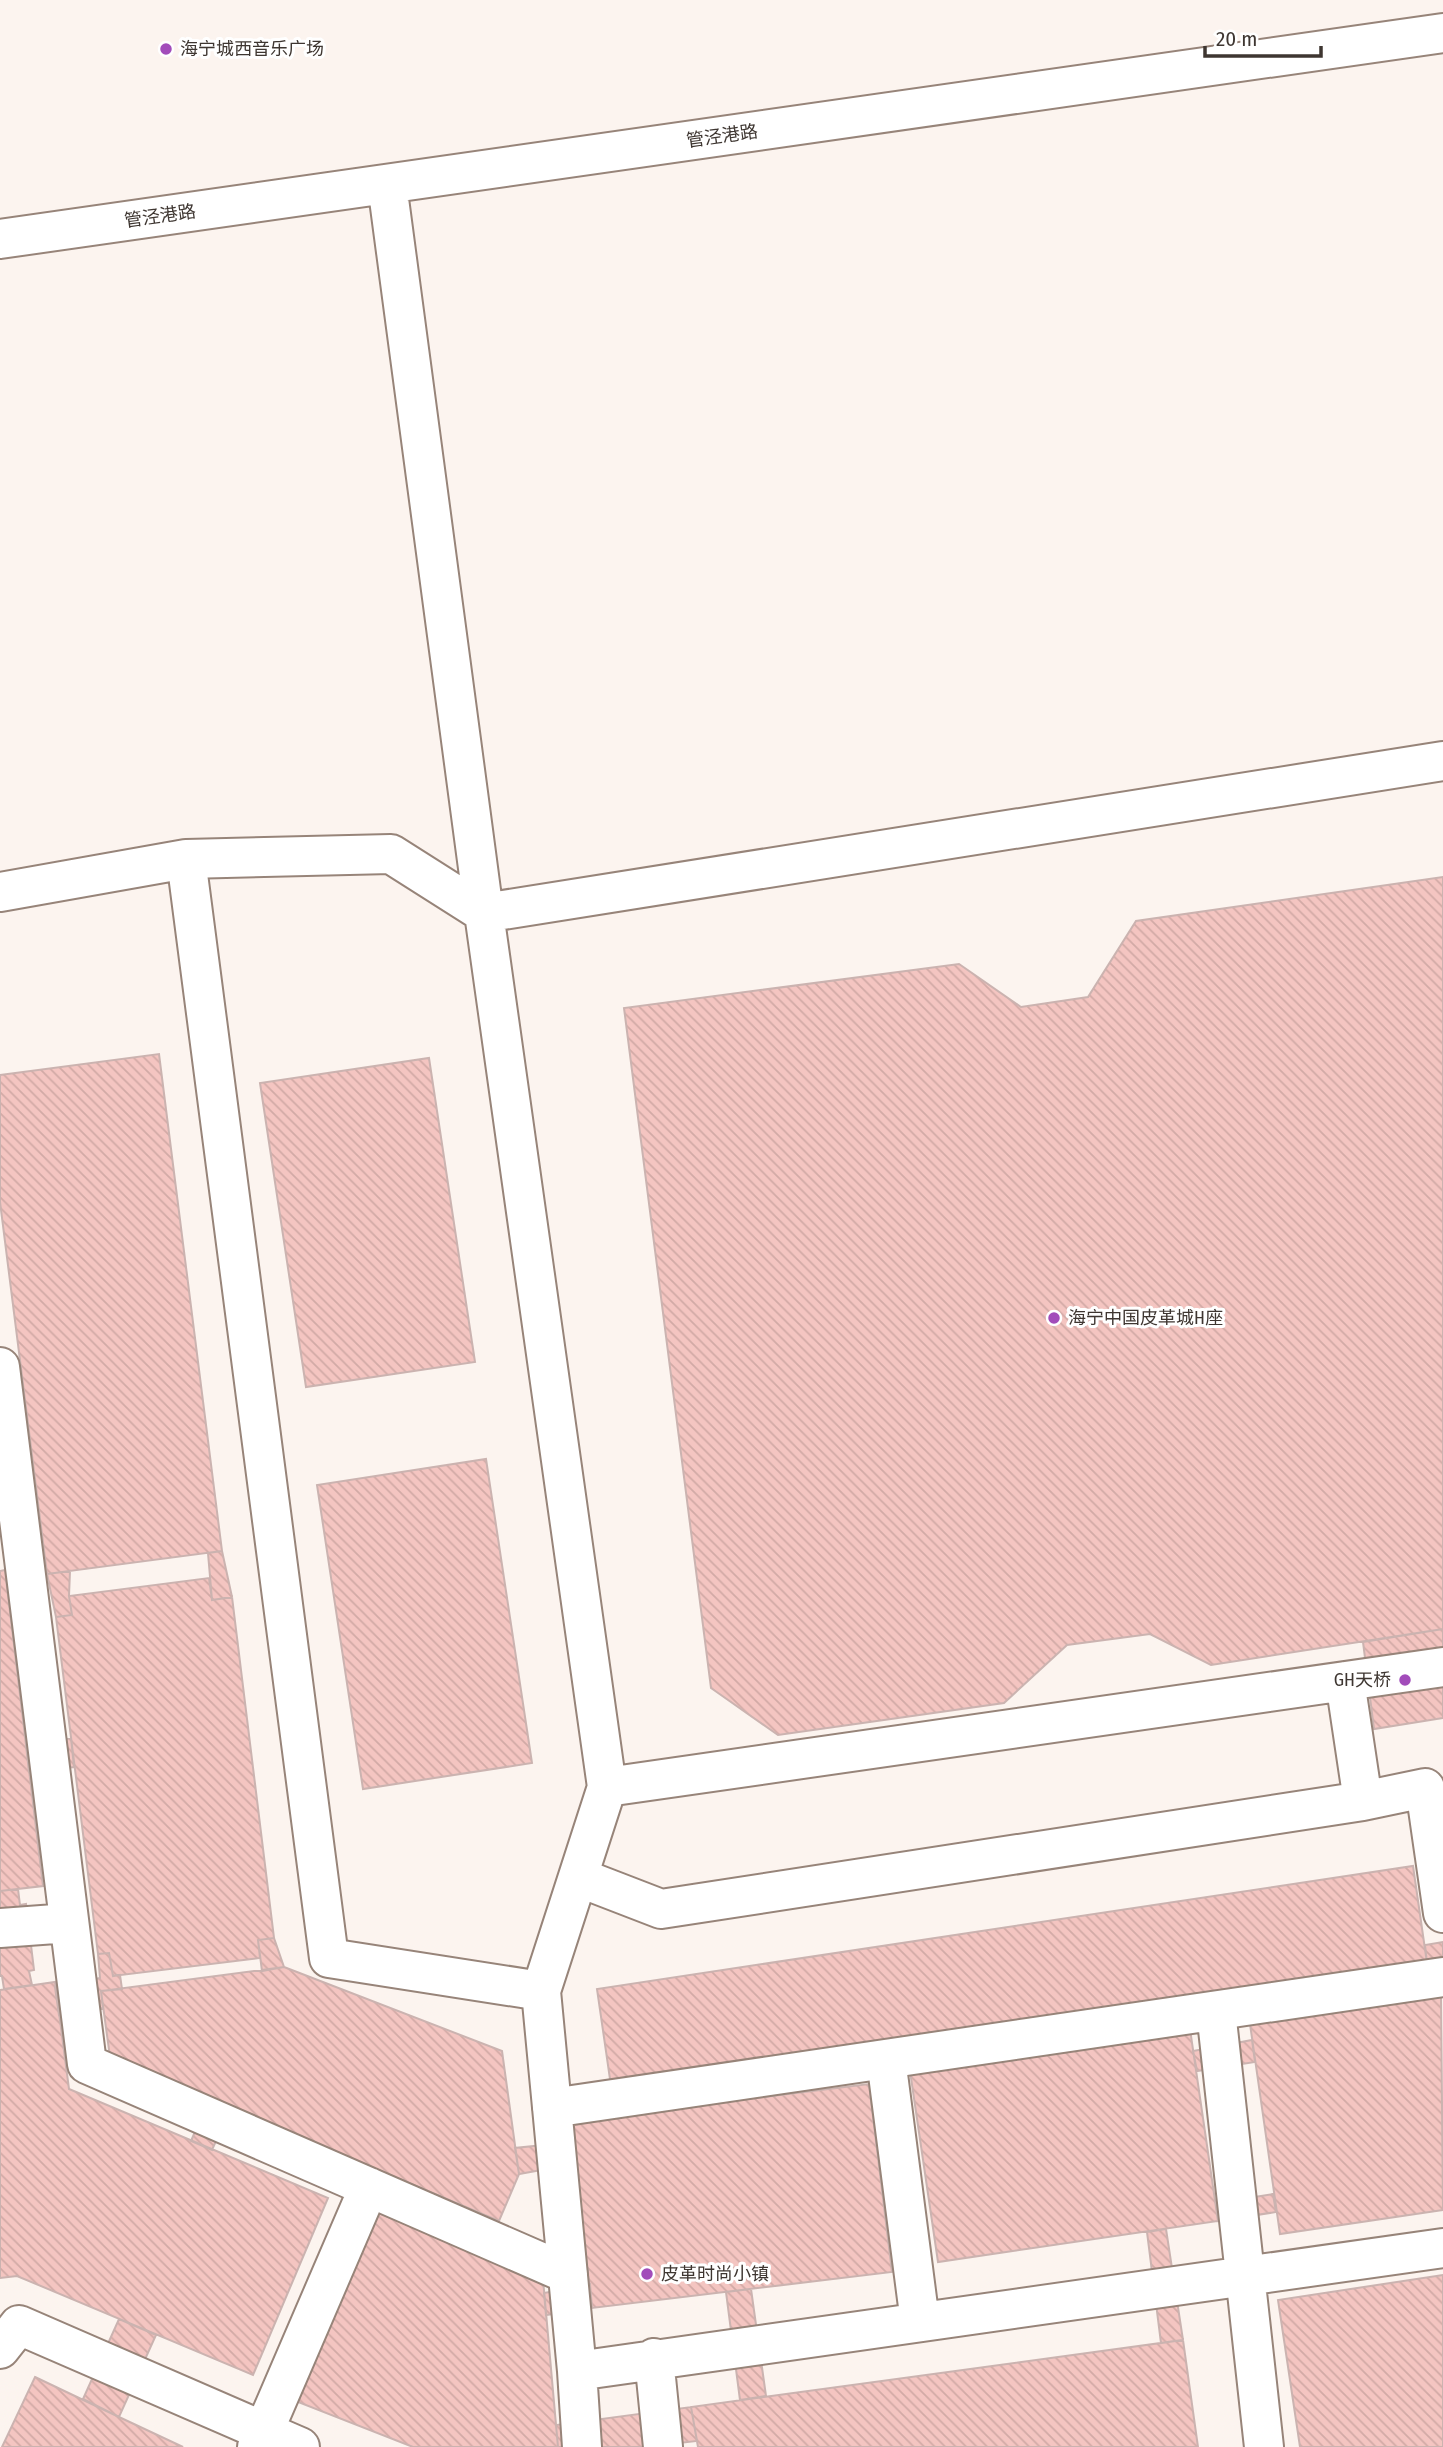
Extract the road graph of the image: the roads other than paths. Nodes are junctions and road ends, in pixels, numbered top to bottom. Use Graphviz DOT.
graph roads {
  1 [pos="1443,33"];
  2 [pos="387,184"];
  3 [pos="0,239"];
  4 [pos="1443,761"];
  5 [pos="186,859"];
  6 [pos="0,892"];
  7 [pos="484,914"];
  8 [pos="0,1367"];
  9 [pos="1443,1667"];
  10 [pos="1345,1681"];
  11 [pos="607,1787"];
  12 [pos="1363,1801"];
  13 [pos="578,1877"];
  14 [pos="1443,1913"];
  15 [pos="69,1923"];
  16 [pos="0,1928"];
  17 [pos="1443,1978"];
  18 [pos="541,1992"];
  19 [pos="1216,2011"];
  20 [pos="886,2059"];
  21 [pos="552,2108"];
  22 [pos="369,2187"];
  23 [pos="1443,2248"];
  24 [pos="568,2274"];
  25 [pos="1245,2276"];
  26 [pos="920,2322"];
  27 [pos="0,2349"];
  28 [pos="654,2358"];
  29 [pos="577,2371"];
  30 [pos="261,2439"];
  31 [pos="300,2447"];
  32 [pos="582,2447"];
  33 [pos="663,2447"];
  34 [pos="1264,2447"];
  1 -- 2 [label="street, 管泾港路"];
  2 -- 3 [label="street, 管泾港路"];
  2 -- 7 [label="street"];
  4 -- 7 [label="street"];
  5 -- 6 [label="street"];
  5 -- 7 [label="street"];
  5 -- 18 [label="street"];
  7 -- 11 [label="street"];
  8 -- 15 [label="street"];
  9 -- 10 [label="street"];
  10 -- 11 [label="street"];
  10 -- 12 [label="street"];
  11 -- 13 [label="street"];
  12 -- 13 [label="street"];
  12 -- 14 [label="street"];
  13 -- 18 [label="street"];
  15 -- 16 [label="street"];
  15 -- 22 [label="street"];
  17 -- 19 [label="street"];
  18 -- 21 [label="street"];
  19 -- 20 [label="street"];
  19 -- 25 [label="street"];
  20 -- 21 [label="street"];
  20 -- 26 [label="street"];
  21 -- 24 [label="street"];
  22 -- 24 [label="street"];
  22 -- 30 [label="street"];
  23 -- 25 [label="street"];
  24 -- 29 [label="street"];
  25 -- 26 [label="street"];
  25 -- 34 [label="street"];
  26 -- 28 [label="street"];
  27 -- 30 [label="street"];
  28 -- 29 [label="street"];
  28 -- 33 [label="street"];
  29 -- 32 [label="street"];
  30 -- 31 [label="street"];
}
